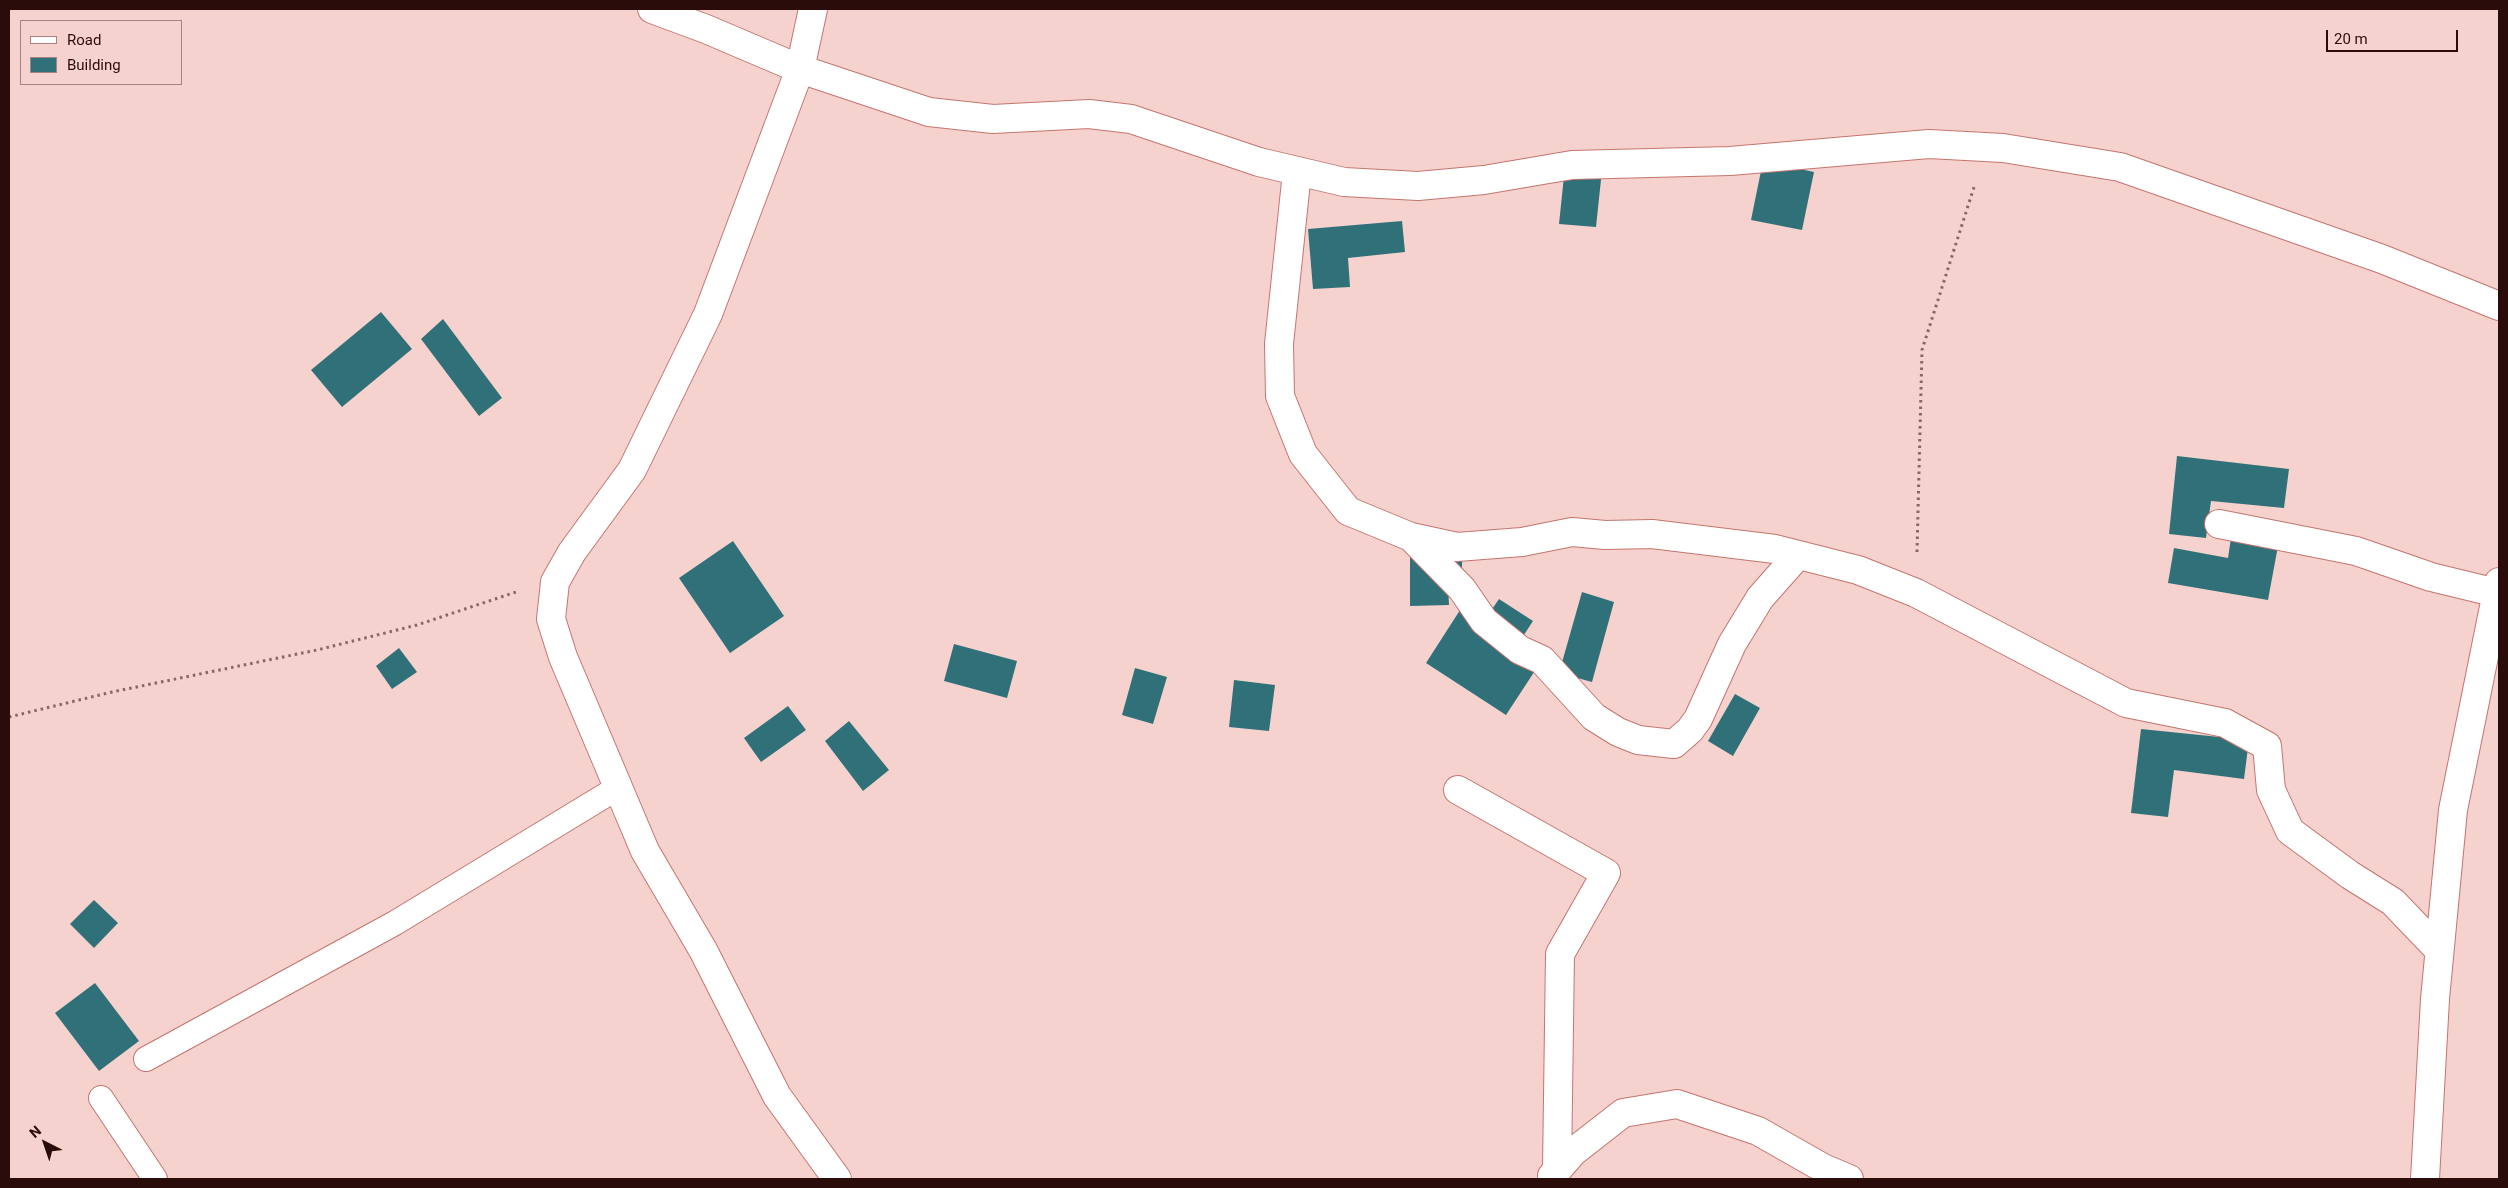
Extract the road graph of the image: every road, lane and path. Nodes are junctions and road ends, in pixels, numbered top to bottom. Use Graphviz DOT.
graph roads {
  1 [pos="652,9"];
  2 [pos="813,9"];
  3 [pos="800,69"];
  4 [pos="1297,172"];
  5 [pos="1977,176"];
  6 [pos="2499,306"];
  7 [pos="2220,524"];
  8 [pos="1411,537"];
  9 [pos="1798,554"];
  10 [pos="555,582"];
  11 [pos="2498,587"];
  12 [pos="1916,593"];
  13 [pos="9,717"];
  14 [pos="619,787"];
  15 [pos="1458,790"];
  16 [pos="2439,950"];
  17 [pos="146,1059"];
  18 [pos="102,1098"];
  19 [pos="1553,1174"];
  20 [pos="155,1179"];
  21 [pos="837,1179"];
  22 [pos="1849,1179"];
  23 [pos="2425,1179"];
  1 -- 3 [label="street"];
  2 -- 3 [label="street"];
  3 -- 4 [label="street"];
  3 -- 10 [label="street"];
  4 -- 6 [label="street"];
  4 -- 8 [label="street"];
  5 -- 12 [label="path"];
  7 -- 11 [label="street"];
  8 -- 9 [label="street"];
  8 -- 9 [label="street"];
  9 -- 12 [label="street"];
  10 -- 13 [label="path"];
  10 -- 14 [label="street"];
  11 -- 16 [label="street"];
  12 -- 16 [label="street"];
  14 -- 17 [label="lane"];
  14 -- 21 [label="street"];
  15 -- 19 [label="street"];
  16 -- 23 [label="street"];
  18 -- 20 [label="lane"];
  19 -- 22 [label="street"];
}
